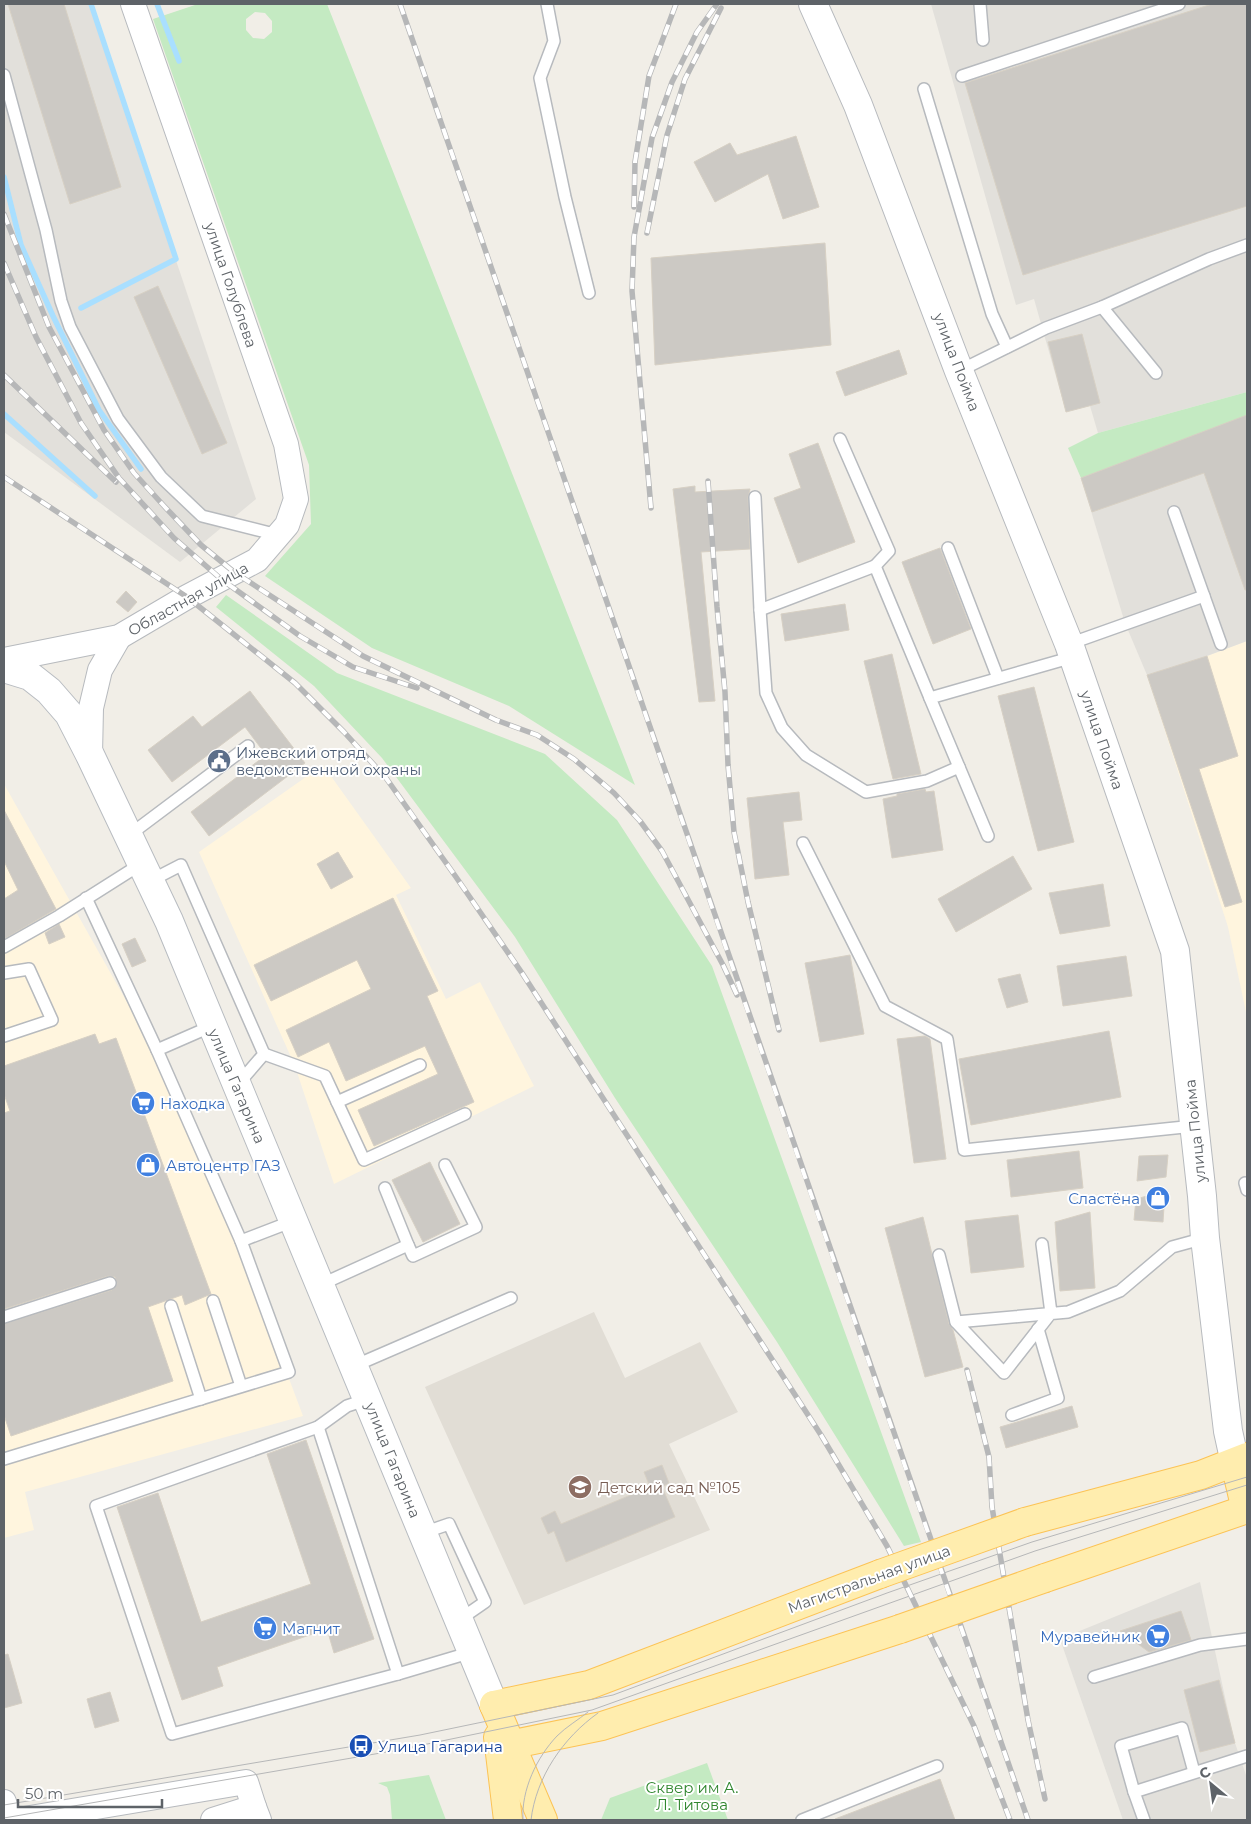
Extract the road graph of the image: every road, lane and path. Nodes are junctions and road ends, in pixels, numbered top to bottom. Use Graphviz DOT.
graph roads {
  1 [pos="133,4"];
  2 [pos="547,4"];
  3 [pos="813,4"];
  4 [pos="980,4"];
  5 [pos="1179,4"];
  6 [pos="983,40"];
  7 [pos="4,75"];
  8 [pos="962,76"];
  9 [pos="924,89"];
  10 [pos="1244,249"];
  11 [pos="590,293"];
  12 [pos="1102,307"];
  13 [pos="1007,347"];
  14 [pos="959,371"];
  15 [pos="1156,373"];
  16 [pos="840,439"];
  17 [pos="755,497"];
  18 [pos="1174,512"];
  19 [pos="278,535"];
  20 [pos="948,548"];
  21 [pos="257,560"];
  22 [pos="875,566"];
  23 [pos="1204,596"];
  24 [pos="760,610"];
  25 [pos="119,638"];
  26 [pos="1221,644"];
  27 [pos="1071,650"];
  28 [pos="4,660"];
  29 [pos="4,668"];
  30 [pos="998,678"];
  31 [pos="930,698"];
  32 [pos="248,746"];
  33 [pos="90,755"];
  34 [pos="959,767"];
  35 [pos="128,836"];
  36 [pos="988,836"];
  37 [pos="803,843"];
  38 [pos="146,872"];
  39 [pos="86,898"];
  40 [pos="4,947"];
  41 [pos="4,973"];
  42 [pos="212,1026"];
  43 [pos="4,1036"];
  44 [pos="157,1050"];
  45 [pos="264,1054"];
  46 [pos="420,1065"];
  47 [pos="237,1086"];
  48 [pos="337,1102"];
  49 [pos="465,1114"];
  50 [pos="1194,1126"];
  51 [pos="445,1165"];
  52 [pos="385,1188"];
  53 [pos="293,1221"];
  54 [pos="1205,1238"];
  55 [pos="241,1241"];
  56 [pos="1042,1244"];
  57 [pos="408,1245"];
  58 [pos="939,1255"];
  59 [pos="110,1283"];
  60 [pos="320,1285"];
  61 [pos="510,1298"];
  62 [pos="213,1301"];
  63 [pos="171,1306"];
  64 [pos="1050,1313"];
  65 [pos="4,1317"];
  66 [pos="956,1322"];
  67 [pos="1038,1330"];
  68 [pos="354,1366"];
  69 [pos="241,1386"];
  70 [pos="201,1399"];
  71 [pos="368,1399"];
  72 [pos="1012,1415"];
  73 [pos="318,1427"];
  74 [pos="4,1459"];
  75 [pos="1241,1460"];
  76 [pos="1247,1511"];
  77 [pos="1247,1638"];
  78 [pos="472,1652"];
  79 [pos="398,1674"];
  80 [pos="1094,1677"];
  81 [pos="494,1706"];
  82 [pos="505,1745"];
  83 [pos="1247,1756"];
  84 [pos="937,1766"];
  85 [pos="1194,1772"];
  86 [pos="1134,1792"];
  87 [pos="4,1802"];
  88 [pos="256,1814"];
  89 [pos="10,1820"];
  90 [pos="18,1820"];
  91 [pos="213,1820"];
  92 [pos="508,1820"];
  93 [pos="543,1820"];
  94 [pos="802,1820"];
  95 [pos="1144,1820"];
  1 -- 19 [label="street, улица Голублева"];
  2 -- 11 [label="lane"];
  3 -- 14 [label="street, улица Пойма"];
  4 -- 6 [label="lane"];
  5 -- 8 [label="lane"];
  7 -- 19 [label="lane"];
  9 -- 13 [label="lane"];
  10 -- 12 [label="lane"];
  12 -- 13 [label="lane"];
  12 -- 15 [label="lane"];
  13 -- 14 [label="lane"];
  14 -- 27 [label="street, улица Пойма"];
  16 -- 22 [label="lane"];
  17 -- 24 [label="lane"];
  18 -- 23 [label="lane"];
  19 -- 21 [label="street, улица Голублева"];
  20 -- 30 [label="lane"];
  21 -- 25 [label="street, Областная улица"];
  22 -- 24 [label="lane"];
  22 -- 31 [label="lane"];
  23 -- 26 [label="lane"];
  23 -- 27 [label="lane"];
  24 -- 34 [label="lane"];
  25 -- 28 [label="street"];
  25 -- 33 [label="street"];
  27 -- 30 [label="lane"];
  27 -- 50 [label="street, улица Пойма"];
  29 -- 33 [label="street, улица Гагарина"];
  30 -- 31 [label="lane"];
  31 -- 34 [label="lane"];
  32 -- 35 [label="lane"];
  33 -- 35 [label="street, улица Гагарина"];
  34 -- 36 [label="lane"];
  35 -- 38 [label="street, улица Гагарина"];
  37 -- 50 [label="lane"];
  38 -- 39 [label="lane"];
  38 -- 42 [label="street, улица Гагарина"];
  38 -- 45 [label="lane"];
  39 -- 40 [label="lane"];
  39 -- 44 [label="lane"];
  41 -- 43 [label="lane"];
  42 -- 44 [label="lane"];
  42 -- 47 [label="street, улица Гагарина"];
  44 -- 55 [label="lane"];
  45 -- 47 [label="lane"];
  45 -- 48 [label="lane"];
  46 -- 48 [label="lane"];
  47 -- 53 [label="street, улица Гагарина"];
  48 -- 49 [label="lane"];
  50 -- 54 [label="street, улица Пойма"];
  51 -- 57 [label="lane"];
  52 -- 57 [label="lane"];
  53 -- 55 [label="lane"];
  53 -- 60 [label="street, улица Гагарина"];
  54 -- 64 [label="lane"];
  54 -- 75 [label="street, улица Пойма"];
  55 -- 69 [label="lane"];
  56 -- 64 [label="lane"];
  57 -- 60 [label="lane"];
  58 -- 66 [label="lane"];
  59 -- 65 [label="lane"];
  60 -- 68 [label="street, улица Гагарина"];
  61 -- 68 [label="lane"];
  62 -- 69 [label="lane"];
  63 -- 70 [label="lane"];
  64 -- 66 [label="lane"];
  64 -- 67 [label="lane"];
  66 -- 67 [label="lane"];
  67 -- 72 [label="lane"];
  68 -- 71 [label="street, улица Гагарина"];
  69 -- 70 [label="lane"];
  70 -- 74 [label="lane"];
  71 -- 73 [label="lane"];
  71 -- 78 [label="street, улица Гагарина"];
  73 -- 79 [label="lane"];
  73 -- 79 [label="lane"];
  75 -- 76 [label="main road, улица Пойма"];
  75 -- 81 [label="main road, Магистральная улица, bridge"];
  76 -- 82 [label="main road, bridge"];
  77 -- 80 [label="lane"];
  78 -- 79 [label="lane"];
  78 -- 81 [label="street, улица Гагарина"];
  81 -- 82 [label="main road, улица Гагарина"];
  82 -- 92 [label="main road, улица Гагарина"];
  82 -- 93 [label="main road, улица Гагарина"];
  83 -- 85 [label="lane"];
  84 -- 94 [label="lane"];
  85 -- 86 [label="lane"];
  85 -- 86 [label="lane"];
  86 -- 95 [label="lane"];
  87 -- 89 [label="street"];
  88 -- 90 [label="street"];
  88 -- 91 [label="street"];
}
